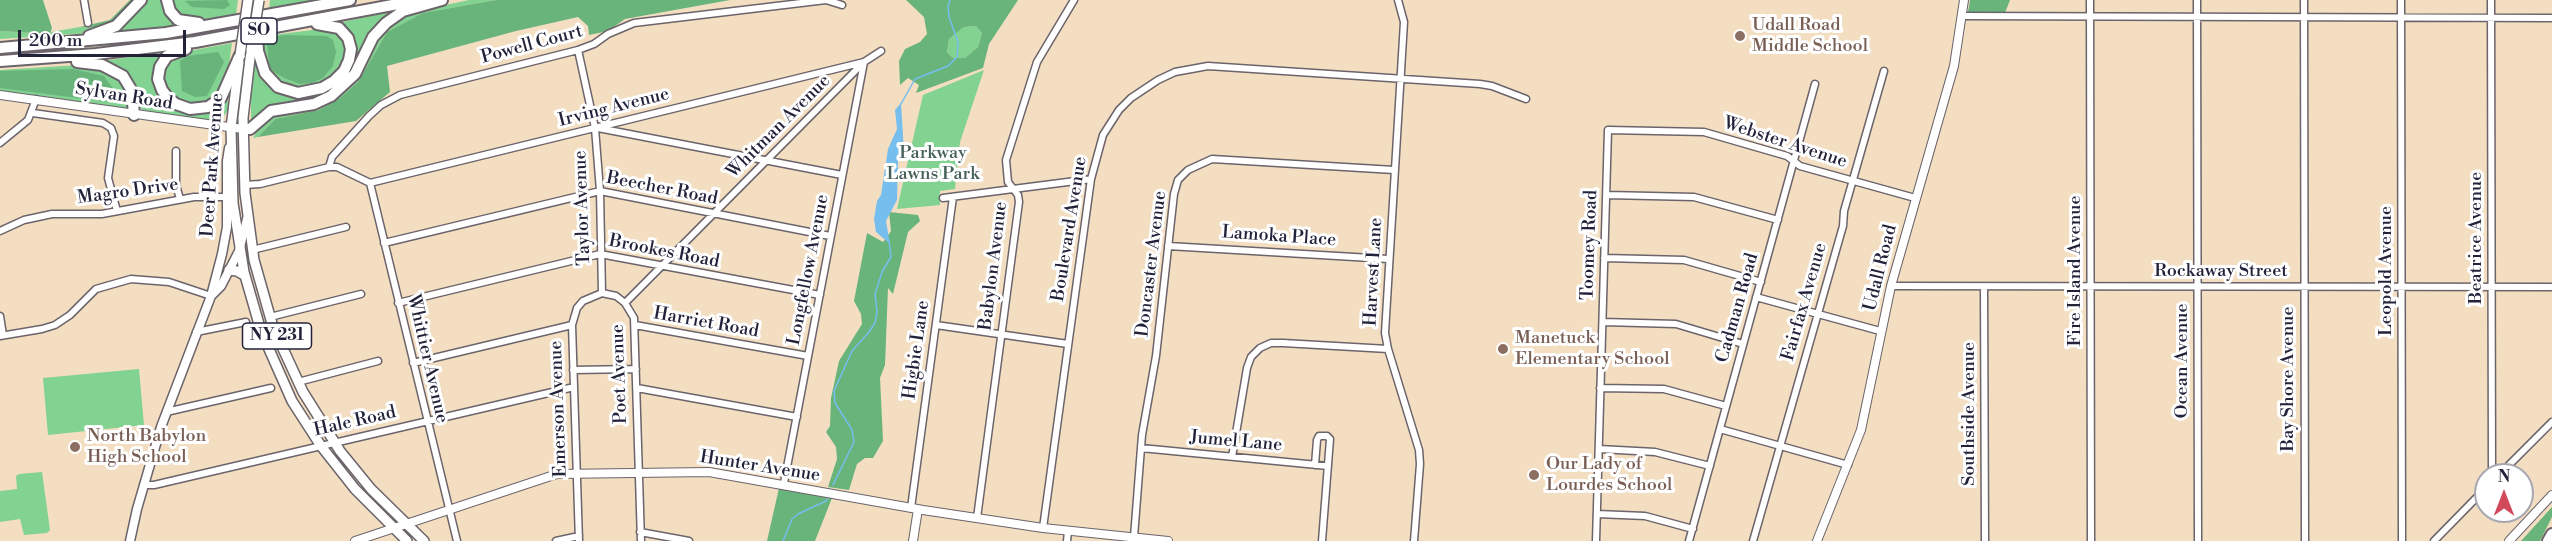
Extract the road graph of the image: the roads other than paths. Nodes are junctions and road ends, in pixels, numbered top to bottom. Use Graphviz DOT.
graph roads {
  1 [pos="84,0"];
  2 [pos="141,0"];
  3 [pos="167,0"];
  4 [pos="248,0"];
  5 [pos="259,0"];
  6 [pos="326,0"];
  7 [pos="350,0"];
  8 [pos="419,0"];
  9 [pos="442,0"];
  10 [pos="1074,0"];
  11 [pos="1398,0"];
  12 [pos="1965,0"];
  13 [pos="2090,0"];
  14 [pos="2197,0"];
  15 [pos="2304,0"];
  16 [pos="2401,0"];
  17 [pos="2491,0"];
  18 [pos="842,5"];
  19 [pos="308,9"];
  20 [pos="1962,16"];
  21 [pos="2090,16"];
  22 [pos="2197,16"];
  23 [pos="2304,16"];
  24 [pos="2401,17"];
  25 [pos="2491,18"];
  26 [pos="2552,18"];
  27 [pos="256,22"];
  28 [pos="304,22"];
  29 [pos="88,23"];
  30 [pos="227,24"];
  31 [pos="214,39"];
  32 [pos="43,45"];
  33 [pos="0,48"];
  34 [pos="255,50"];
  35 [pos="578,50"];
  36 [pos="880,51"];
  37 [pos="240,55"];
  38 [pos="35,59"];
  39 [pos="0,61"];
  40 [pos="864,62"];
  41 [pos="1884,70"];
  42 [pos="1400,79"];
  43 [pos="1815,84"];
  44 [pos="0,95"];
  45 [pos="36,99"];
  46 [pos="1526,99"];
  47 [pos="33,113"];
  48 [pos="134,114"];
  49 [pos="231,128"];
  50 [pos="595,128"];
  51 [pos="243,129"];
  52 [pos="1608,130"];
  53 [pos="0,143"];
  54 [pos="230,145"];
  55 [pos="176,151"];
  56 [pos="766,161"];
  57 [pos="1794,162"];
  58 [pos="329,166"];
  59 [pos="1394,170"];
  60 [pos="842,175"];
  61 [pos="1091,179"];
  62 [pos="1853,180"];
  63 [pos="370,183"];
  64 [pos="244,185"];
  65 [pos="1014,189"];
  66 [pos="600,191"];
  67 [pos="1607,195"];
  68 [pos="227,197"];
  69 [pos="953,197"];
  70 [pos="943,198"];
  71 [pos="1915,198"];
  72 [pos="180,199"];
  73 [pos="117,211"];
  74 [pos="712,214"];
  75 [pos="248,218"];
  76 [pos="1778,220"];
  77 [pos="346,227"];
  78 [pos="0,231"];
  79 [pos="830,236"];
  80 [pos="384,243"];
  81 [pos="1168,246"];
  82 [pos="252,250"];
  83 [pos="239,251"];
  84 [pos="600,254"];
  85 [pos="1604,258"];
  86 [pos="1388,259"];
  87 [pos="662,266"];
  88 [pos="230,270"];
  89 [pos="244,275"];
  90 [pos="1761,282"];
  91 [pos="1891,286"];
  92 [pos="2091,286"];
  93 [pos="2402,286"];
  94 [pos="1984,287"];
  95 [pos="2198,287"];
  96 [pos="2304,287"];
  97 [pos="2492,287"];
  98 [pos="2552,287"];
  99 [pos="361,294"];
  100 [pos="602,294"];
  101 [pos="820,295"];
  102 [pos="211,296"];
  103 [pos="1756,297"];
  104 [pos="398,303"];
  105 [pos="625,303"];
  106 [pos="1817,314"];
  107 [pos="0,316"];
  108 [pos="270,317"];
  109 [pos="246,322"];
  110 [pos="1603,322"];
  111 [pos="572,325"];
  112 [pos="635,325"];
  113 [pos="936,325"];
  114 [pos="1880,331"];
  115 [pos="196,332"];
  116 [pos="1001,334"];
  117 [pos="2,336"];
  118 [pos="1068,344"];
  119 [pos="1743,345"];
  120 [pos="1388,349"];
  121 [pos="808,356"];
  122 [pos="378,362"];
  123 [pos="413,363"];
  124 [pos="636,369"];
  125 [pos="573,370"];
  126 [pos="298,382"];
  127 [pos="574,387"];
  128 [pos="271,388"];
  129 [pos="637,388"];
  130 [pos="1600,388"];
  131 [pos="1726,406"];
  132 [pos="166,412"];
  133 [pos="797,417"];
  134 [pos="426,421"];
  135 [pos="2552,422"];
  136 [pos="1720,429"];
  137 [pos="334,442"];
  138 [pos="321,446"];
  139 [pos="1780,446"];
  140 [pos="1141,448"];
  141 [pos="1599,449"];
  142 [pos="1232,457"];
  143 [pos="2492,463"];
  144 [pos="2511,463"];
  145 [pos="1315,465"];
  146 [pos="1848,465"];
  147 [pos="1328,466"];
  148 [pos="1710,466"];
  149 [pos="639,472"];
  150 [pos="576,473"];
  151 [pos="784,483"];
  152 [pos="144,485"];
  153 [pos="2552,495"];
  154 [pos="2474,500"];
  155 [pos="448,509"];
  156 [pos="914,509"];
  157 [pos="1597,514"];
  158 [pos="977,518"];
  159 [pos="406,524"];
  160 [pos="393,528"];
  161 [pos="1043,528"];
  162 [pos="1693,529"];
  163 [pos="1068,531"];
  164 [pos="640,532"];
  165 [pos="2552,534"];
  166 [pos="1134,537"];
  167 [pos="579,538"];
  168 [pos="130,541"];
  169 [pos="355,541"];
  170 [pos="407,541"];
  171 [pos="424,541"];
  172 [pos="457,541"];
  173 [pos="556,541"];
  174 [pos="641,541"];
  175 [pos="689,541"];
  176 [pos="913,541"];
  177 [pos="1067,541"];
  178 [pos="1168,541"];
  179 [pos="1322,541"];
  180 [pos="1414,541"];
  181 [pos="1596,541"];
  182 [pos="1689,541"];
  183 [pos="1753,541"];
  184 [pos="1817,541"];
  185 [pos="1985,541"];
  186 [pos="2091,541"];
  187 [pos="2198,541"];
  188 [pos="2304,541"];
  189 [pos="2402,541"];
  190 [pos="2434,541"];
  191 [pos="2509,541"];
  192 [pos="2548,541"];
  1 -- 29 [label="street"];
  2 -- 32 [label="highway"];
  3 -- 30 [label="highway"];
  4 -- 37 [label="main road, Deer Park Avenue / NY 231, bridge"];
  5 -- 27 [label="main road, bridge"];
  6 -- 19 [label="highway"];
  7 -- 19 [label="highway, SO"];
  8 -- 28 [label="highway, SO"];
  9 -- 51 [label="highway"];
  10 -- 65 [label="street, Babylon Avenue"];
  11 -- 42 [label="street, Harvest Lane"];
  12 -- 20 [label="street, Udall Road"];
  13 -- 21 [label="street, Fire Island Avenue"];
  14 -- 22 [label="street, Ocean Avenue"];
  15 -- 23 [label="street, Bay Shore Avenue"];
  16 -- 24 [label="street, Leopold Avenue"];
  17 -- 25 [label="street, Beatrice Avenue"];
  18 -- 35 [label="street, Powell Court"];
  19 -- 30 [label="highway, SO"];
  20 -- 21 [label="street"];
  20 -- 71 [label="street, Udall Road"];
  21 -- 22 [label="street"];
  21 -- 92 [label="street, Fire Island Avenue"];
  22 -- 23 [label="street"];
  22 -- 95 [label="street, Ocean Avenue"];
  23 -- 24 [label="street"];
  23 -- 96 [label="street, Bay Shore Avenue"];
  24 -- 25 [label="street"];
  24 -- 93 [label="street, Leopold Avenue"];
  25 -- 26 [label="street"];
  25 -- 97 [label="street, Beatrice Avenue"];
  27 -- 34 [label="highway, bridge"];
  28 -- 31 [label="highway, SO"];
  28 -- 34 [label="highway"];
  30 -- 32 [label="highway, SO"];
  31 -- 37 [label="highway"];
  31 -- 38 [label="highway, SO"];
  32 -- 33 [label="highway, SO"];
  34 -- 51 [label="main road, Deer Park Avenue / NY 231"];
  35 -- 50 [label="street, Taylor Avenue"];
  35 -- 58 [label="street, Powell Court"];
  36 -- 40 [label="street, Whitman Avenue"];
  37 -- 49 [label="main road, Deer Park Avenue / NY 231"];
  38 -- 39 [label="highway, SO"];
  38 -- 48 [label="highway"];
  40 -- 50 [label="street, Irving Avenue"];
  40 -- 56 [label="street, Whitman Avenue"];
  40 -- 60 [label="street, Longfellow Avenue"];
  41 -- 62 [label="street, Fairfax Avenue"];
  42 -- 46 [label="street, Boulevard Avenue"];
  42 -- 59 [label="street, Harvest Lane"];
  42 -- 61 [label="street, Boulevard Avenue"];
  43 -- 57 [label="street, Cadman Road"];
  44 -- 45 [label="street, Sylvan Road"];
  45 -- 47 [label="street"];
  45 -- 48 [label="street, Sylvan Road"];
  47 -- 53 [label="street"];
  47 -- 73 [label="street"];
  48 -- 49 [label="street, Sylvan Road"];
  49 -- 51 [label="street, Sylvan Road"];
  49 -- 54 [label="main road, Deer Park Avenue / NY 231"];
  50 -- 56 [label="street"];
  50 -- 63 [label="street, Irving Avenue"];
  50 -- 66 [label="street, Taylor Avenue"];
  51 -- 64 [label="main road, Deer Park Avenue / NY 231"];
  52 -- 57 [label="street, Webster Avenue"];
  52 -- 67 [label="street, Toomey Road"];
  54 -- 68 [label="main road, Deer Park Avenue"];
  54 -- 83 [label="main road, NY 231"];
  55 -- 72 [label="street"];
  56 -- 60 [label="street"];
  56 -- 74 [label="street, Whitman Avenue"];
  57 -- 62 [label="street, Webster Avenue"];
  57 -- 76 [label="street, Cadman Road"];
  58 -- 63 [label="street"];
  58 -- 64 [label="street"];
  59 -- 81 [label="street, Doncaster Avenue"];
  59 -- 86 [label="street, Harvest Lane"];
  60 -- 79 [label="street, Longfellow Avenue"];
  61 -- 65 [label="street"];
  61 -- 118 [label="street, Boulevard Avenue"];
  62 -- 71 [label="street, Webster Avenue"];
  62 -- 106 [label="street, Fairfax Avenue"];
  63 -- 80 [label="street, Whittier Avenue"];
  64 -- 75 [label="main road, Deer Park Avenue / NY 231"];
  65 -- 69 [label="street"];
  65 -- 116 [label="street, Babylon Avenue"];
  66 -- 74 [label="street, Beecher Road"];
  66 -- 80 [label="street, Beecher Road"];
  66 -- 84 [label="street, Taylor Avenue"];
  67 -- 76 [label="street"];
  67 -- 85 [label="street, Toomey Road"];
  68 -- 72 [label="street, Magro Drive"];
  68 -- 102 [label="main road, Deer Park Avenue"];
  69 -- 70 [label="street"];
  69 -- 113 [label="street, Higbie Lane"];
  71 -- 91 [label="street, Udall Road"];
  72 -- 73 [label="street, Magro Drive"];
  73 -- 78 [label="street, Magro Drive"];
  74 -- 79 [label="street, Beecher Road"];
  74 -- 87 [label="street, Whitman Avenue"];
  75 -- 82 [label="main road, NY 231"];
  75 -- 83 [label="main road, Deer Park Avenue"];
  76 -- 90 [label="street, Cadman Road"];
  77 -- 82 [label="street"];
  79 -- 101 [label="street, Longfellow Avenue"];
  80 -- 104 [label="street, Whittier Avenue"];
  81 -- 86 [label="street, Lamoka Place"];
  81 -- 140 [label="street, Doncaster Avenue"];
  82 -- 108 [label="main road, NY 231"];
  83 -- 88 [label="main road, Deer Park Avenue"];
  83 -- 89 [label="main road, NY 231"];
  84 -- 87 [label="street, Brookes Road"];
  84 -- 100 [label="street, Taylor Avenue"];
  84 -- 104 [label="street, Brookes Road"];
  85 -- 90 [label="street"];
  85 -- 110 [label="street, Toomey Road"];
  86 -- 120 [label="street, Harvest Lane"];
  87 -- 101 [label="street, Brookes Road"];
  87 -- 105 [label="street, Whitman Avenue"];
  88 -- 89 [label="main road"];
  88 -- 102 [label="main road, Deer Park Avenue"];
  89 -- 138 [label="main road, NY 231"];
  90 -- 103 [label="street, Cadman Road"];
  91 -- 94 [label="street, Rockaway Street"];
  91 -- 114 [label="street, Udall Road"];
  92 -- 94 [label="street, Rockaway Street"];
  92 -- 95 [label="street, Rockaway Street"];
  92 -- 186 [label="street, Fire Island Avenue"];
  93 -- 96 [label="street, Rockaway Street"];
  93 -- 97 [label="street, Rockaway Street"];
  93 -- 189 [label="street, Leopold Avenue"];
  94 -- 185 [label="street, Southside Avenue"];
  95 -- 96 [label="street, Rockaway Street"];
  95 -- 187 [label="street, Ocean Avenue"];
  96 -- 188 [label="street, Bay Shore Avenue"];
  97 -- 98 [label="street, Rockaway Street"];
  97 -- 143 [label="street, Beatrice Avenue"];
  99 -- 108 [label="street"];
  100 -- 105 [label="street, Poet Avenue"];
  100 -- 111 [label="street, Emerson Avenue"];
  101 -- 121 [label="street, Longfellow Avenue"];
  102 -- 115 [label="main road, Deer Park Avenue"];
  102 -- 117 [label="street"];
  103 -- 106 [label="street"];
  103 -- 119 [label="street, Cadman Road"];
  104 -- 123 [label="street, Whittier Avenue"];
  105 -- 112 [label="street, Poet Avenue"];
  106 -- 114 [label="street"];
  106 -- 139 [label="street, Fairfax Avenue"];
  107 -- 117 [label="street"];
  108 -- 126 [label="main road, NY 231"];
  109 -- 115 [label="street"];
  110 -- 119 [label="street"];
  110 -- 130 [label="street, Toomey Road"];
  111 -- 123 [label="street"];
  111 -- 125 [label="street, Emerson Avenue"];
  112 -- 121 [label="street, Harriet Road"];
  112 -- 124 [label="street, Poet Avenue"];
  113 -- 116 [label="street"];
  113 -- 156 [label="street, Higbie Lane"];
  114 -- 146 [label="street, Udall Road"];
  115 -- 132 [label="main road, Deer Park Avenue"];
  116 -- 118 [label="street"];
  116 -- 158 [label="street, Babylon Avenue"];
  118 -- 161 [label="street, Boulevard Avenue"];
  119 -- 131 [label="street, Cadman Road"];
  120 -- 142 [label="street"];
  120 -- 180 [label="street, Harvest Lane"];
  121 -- 133 [label="street, Longfellow Avenue"];
  122 -- 126 [label="street"];
  123 -- 134 [label="street, Whittier Avenue"];
  124 -- 125 [label="street"];
  124 -- 129 [label="street, Poet Avenue"];
  125 -- 127 [label="street, Emerson Avenue"];
  126 -- 137 [label="main road, NY 231"];
  127 -- 134 [label="street, Hale Road"];
  127 -- 150 [label="street, Emerson Avenue"];
  128 -- 132 [label="street"];
  129 -- 133 [label="street"];
  129 -- 149 [label="street, Poet Avenue"];
  130 -- 131 [label="street"];
  130 -- 141 [label="street, Toomey Road"];
  131 -- 136 [label="street, Cadman Road"];
  132 -- 152 [label="main road, Deer Park Avenue"];
  133 -- 151 [label="street, Longfellow Avenue"];
  134 -- 137 [label="street, Hale Road"];
  134 -- 155 [label="street, Whittier Avenue"];
  135 -- 144 [label="street"];
  136 -- 139 [label="street"];
  136 -- 148 [label="street, Cadman Road"];
  137 -- 138 [label="street, Hale Road"];
  137 -- 159 [label="main road, NY 231"];
  138 -- 152 [label="street, Hale Road"];
  138 -- 160 [label="main road, NY 231"];
  139 -- 146 [label="street"];
  139 -- 183 [label="street, Fairfax Avenue"];
  140 -- 142 [label="street, Jumel Lane"];
  140 -- 166 [label="street, Doncaster Avenue"];
  141 -- 148 [label="street"];
  141 -- 157 [label="street, Toomey Road"];
  142 -- 145 [label="street, Jumel Lane"];
  145 -- 147 [label="street, Jumel Lane"];
  145 -- 147 [label="street"];
  146 -- 184 [label="street, Udall Road"];
  147 -- 179 [label="street"];
  148 -- 162 [label="street, Cadman Road"];
  149 -- 150 [label="street, Hunter Avenue"];
  149 -- 151 [label="street, Hunter Avenue"];
  149 -- 164 [label="street, Poet Avenue"];
  150 -- 155 [label="street, Hunter Avenue"];
  150 -- 167 [label="street, Emerson Avenue"];
  151 -- 156 [label="street, Hunter Avenue"];
  152 -- 168 [label="main road, Deer Park Avenue"];
  153 -- 191 [label="street"];
  154 -- 190 [label="street"];
  155 -- 159 [label="street, Hunter Avenue"];
  155 -- 172 [label="street, Whittier Avenue"];
  156 -- 158 [label="street, Hunter Avenue"];
  156 -- 176 [label="street, Higbie Lane"];
  157 -- 162 [label="street"];
  157 -- 181 [label="street, Toomey Road"];
  158 -- 161 [label="street, Hunter Avenue"];
  159 -- 160 [label="street, Hunter Avenue"];
  159 -- 171 [label="main road, NY 231"];
  160 -- 169 [label="street, Hunter Avenue"];
  160 -- 170 [label="main road, NY 231"];
  161 -- 163 [label="street, Hunter Avenue"];
  162 -- 182 [label="street, Cadman Road"];
  163 -- 166 [label="street, Hunter Avenue"];
  163 -- 177 [label="street"];
  164 -- 174 [label="street, Poet Avenue"];
  164 -- 175 [label="street"];
  165 -- 192 [label="highway"];
  166 -- 178 [label="street, Hunter Avenue"];
  167 -- 173 [label="street"];
}
